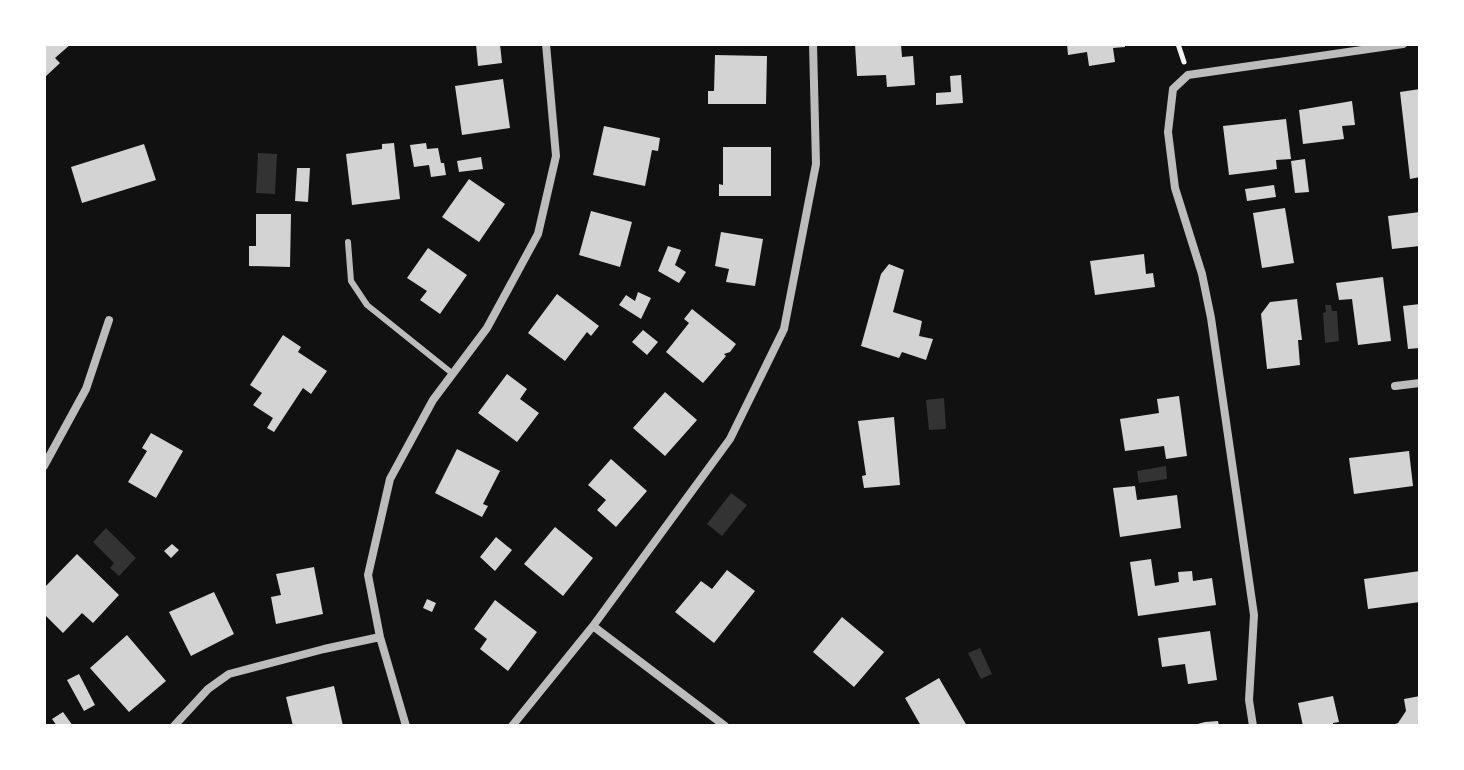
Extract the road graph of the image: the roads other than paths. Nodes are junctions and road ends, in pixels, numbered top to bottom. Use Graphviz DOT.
graph roads {
  1 [pos="546,44"];
  2 [pos="813,44"];
  3 [pos="1403,44"];
  4 [pos="348,242"];
  5 [pos="109,320"];
  6 [pos="453,374"];
  7 [pos="1420,383"];
  8 [pos="1395,386"];
  9 [pos="44,466"];
  10 [pos="593,626"];
  11 [pos="380,637"];
  12 [pos="174,726"];
  13 [pos="406,726"];
  14 [pos="512,726"];
  15 [pos="725,726"];
  16 [pos="1253,726"];
  1 -- 6 [label="street"];
  2 -- 10 [label="street"];
  3 -- 16 [label="street"];
  4 -- 6 [label="lane"];
  5 -- 9 [label="street"];
  6 -- 11 [label="street"];
  7 -- 8 [label="street"];
  10 -- 14 [label="street"];
  10 -- 15 [label="street"];
  11 -- 12 [label="street"];
  11 -- 13 [label="street"];
}
